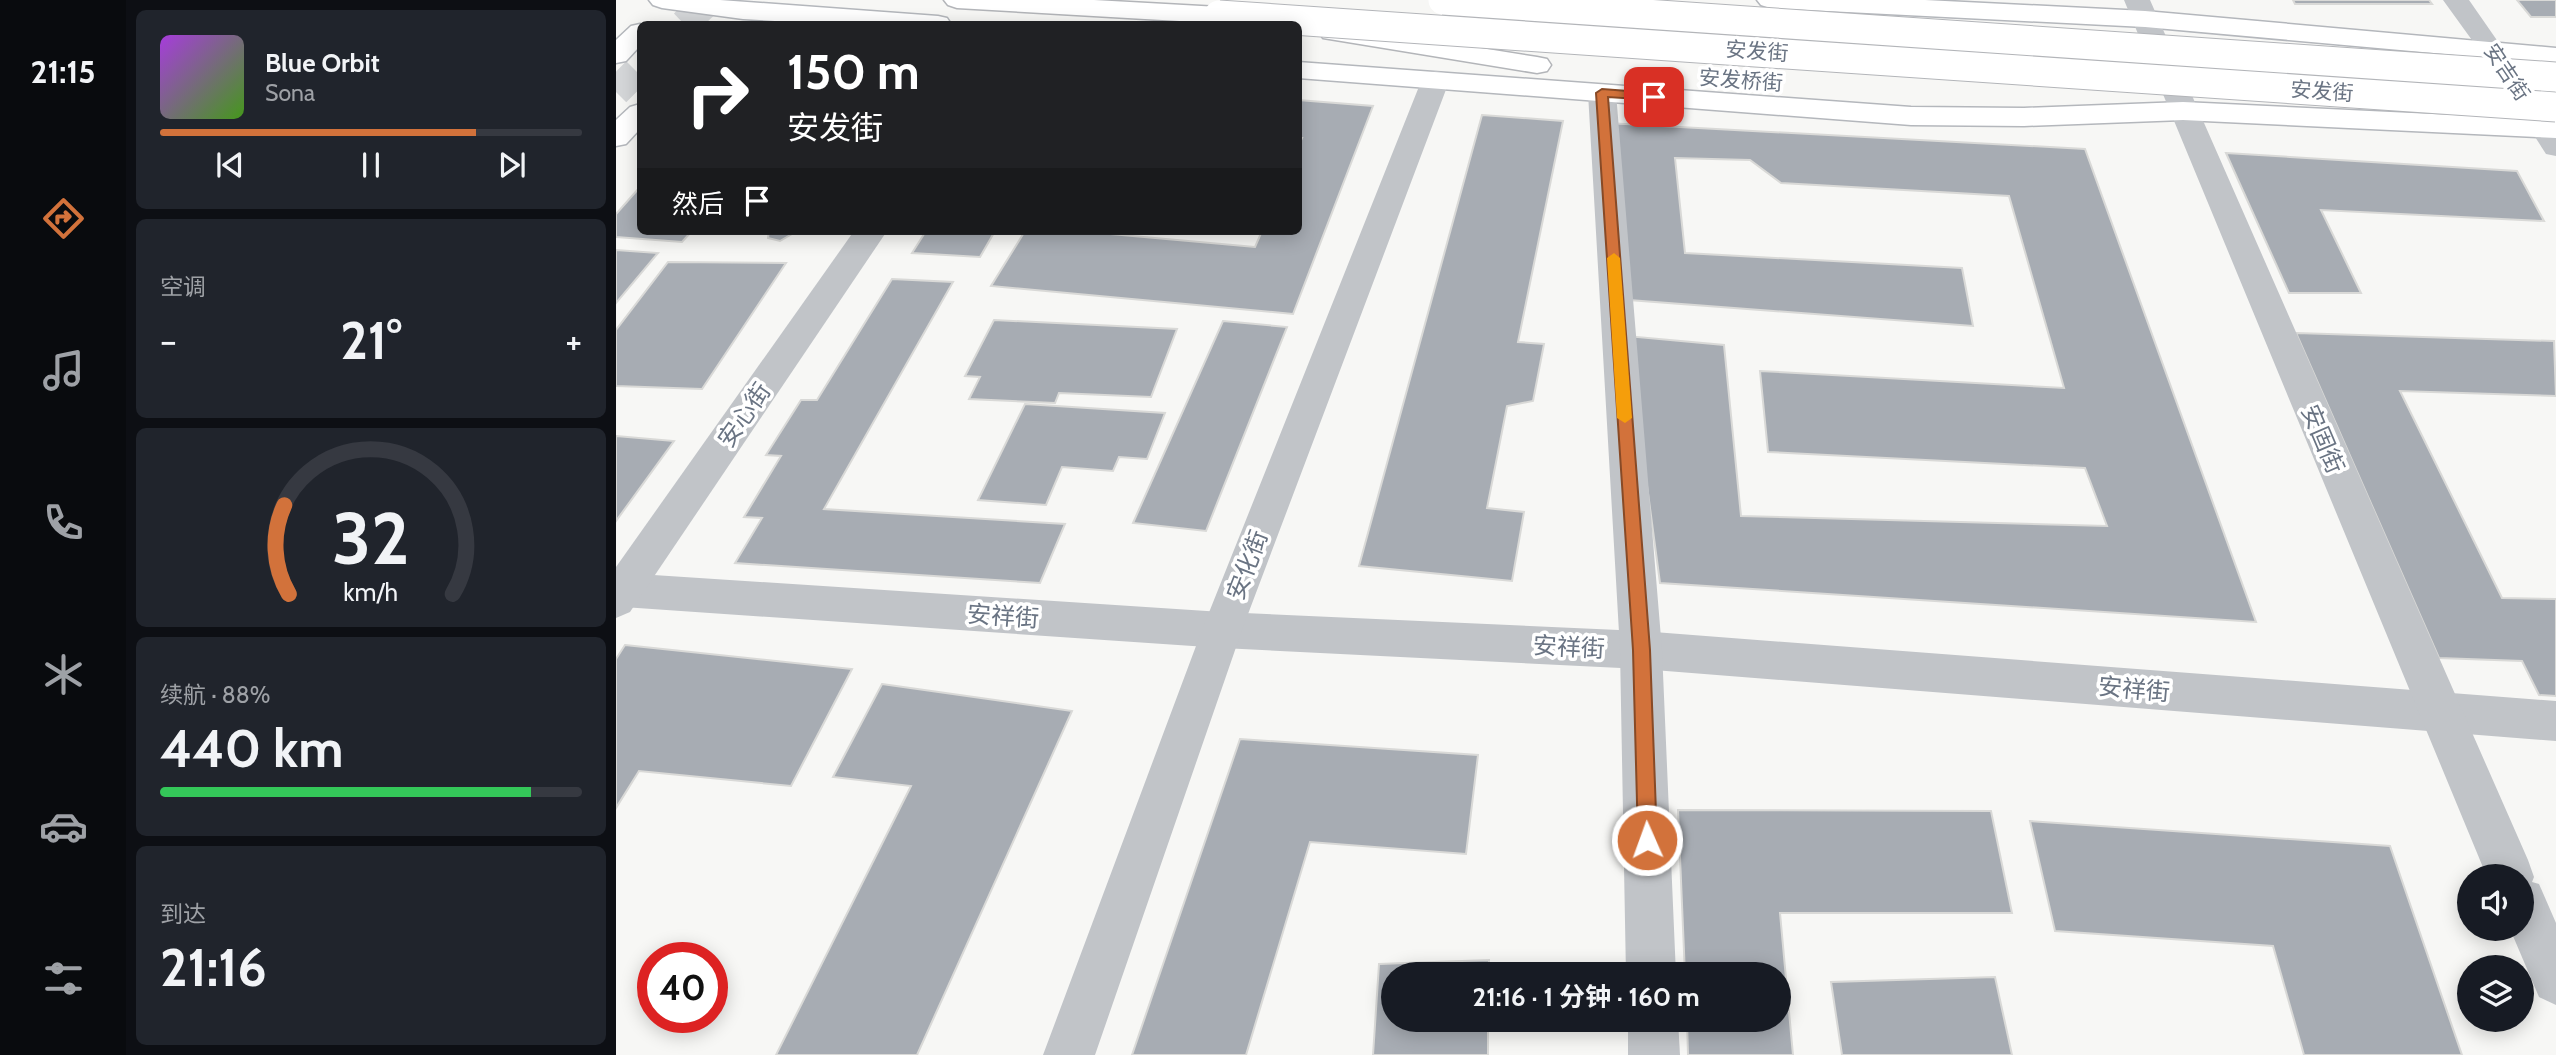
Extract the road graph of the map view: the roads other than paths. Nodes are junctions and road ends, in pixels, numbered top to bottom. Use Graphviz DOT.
graph roads {
  1 [pos="957,0"];
  2 [pos="1443,0"];
  3 [pos="1770,0"];
  4 [pos="1936,0"];
  5 [pos="2456,0"];
  6 [pos="670,1"];
  7 [pos="2141,10"];
  8 [pos="742,12"];
  9 [pos="2069,14"];
  10 [pos="1219,15"];
  11 [pos="651,21"];
  12 [pos="889,21"];
  13 [pos="1260,21"];
  14 [pos="1290,21"];
  15 [pos="1302,22"];
  16 [pos="1302,28"];
  17 [pos="637,35"];
  18 [pos="1302,49"];
  19 [pos="2494,52"];
  20 [pos="616,54"];
  21 [pos="2556,55"];
  22 [pos="1537,65"];
  23 [pos="1302,70"];
  24 [pos="2556,77"];
  25 [pos="1436,79"];
  26 [pos="1602,93"];
  27 [pos="2183,111"];
  28 [pos="637,116"];
  29 [pos="2553,128"];
  30 [pos="616,137"];
  31 [pos="868,235"];
  32 [pos="619,595"];
  33 [pos="1222,630"];
  34 [pos="1641,650"];
  35 [pos="2440,713"];
  36 [pos="2556,721"];
  37 [pos="2505,864"];
  38 [pos="2534,929"];
  39 [pos="1651,962"];
  40 [pos="2556,980"];
  41 [pos="1653,1032"];
  42 [pos="1069,1055"];
  43 [pos="1654,1055"];
  1 -- 10 [label="main road, 安发街"];
  2 -- 24 [label="main road, 安发街, bridge"];
  3 -- 9 [label="main road"];
  4 -- 9 [label="main road"];
  5 -- 19 [label="street, 安吉街"];
  6 -- 8 [label="main road"];
  6 -- 11 [label="main road"];
  7 -- 9 [label="main road"];
  7 -- 19 [label="main road"];
  7 -- 27 [label="street, 安固街"];
  8 -- 12 [label="main road"];
  10 -- 13 [label="main road"];
  10 -- 14 [label="main road, 安发街, bridge"];
  15 -- 29 [label="main road, 安发街, bridge"];
  16 -- 22 [label="main road"];
  17 -- 20 [label="main road"];
  18 -- 22 [label="main road, 安发桥街"];
  19 -- 21 [label="main road"];
  19 -- 29 [label="street, 安吉街"];
  22 -- 27 [label="main road, 安发桥街"];
  23 -- 25 [label="main road, 安发街"];
  25 -- 26 [label="main road, 安发街"];
  25 -- 33 [label="street, 安化街"];
  26 -- 27 [label="main road, 安发街"];
  26 -- 34 [label="street"];
  27 -- 29 [label="main road, 安发街"];
  27 -- 35 [label="street, 安固街"];
  28 -- 30 [label="main road"];
  31 -- 32 [label="street, 安心街"];
  32 -- 33 [label="street, 安祥街"];
  33 -- 34 [label="street, 安祥街"];
  33 -- 42 [label="street, 安化街"];
  34 -- 35 [label="street, 安祥街"];
  34 -- 39 [label="street"];
  35 -- 36 [label="street, 安祥街"];
  35 -- 37 [label="street, 安固街"];
  38 -- 40 [label="street"];
  41 -- 43 [label="street"];
}
